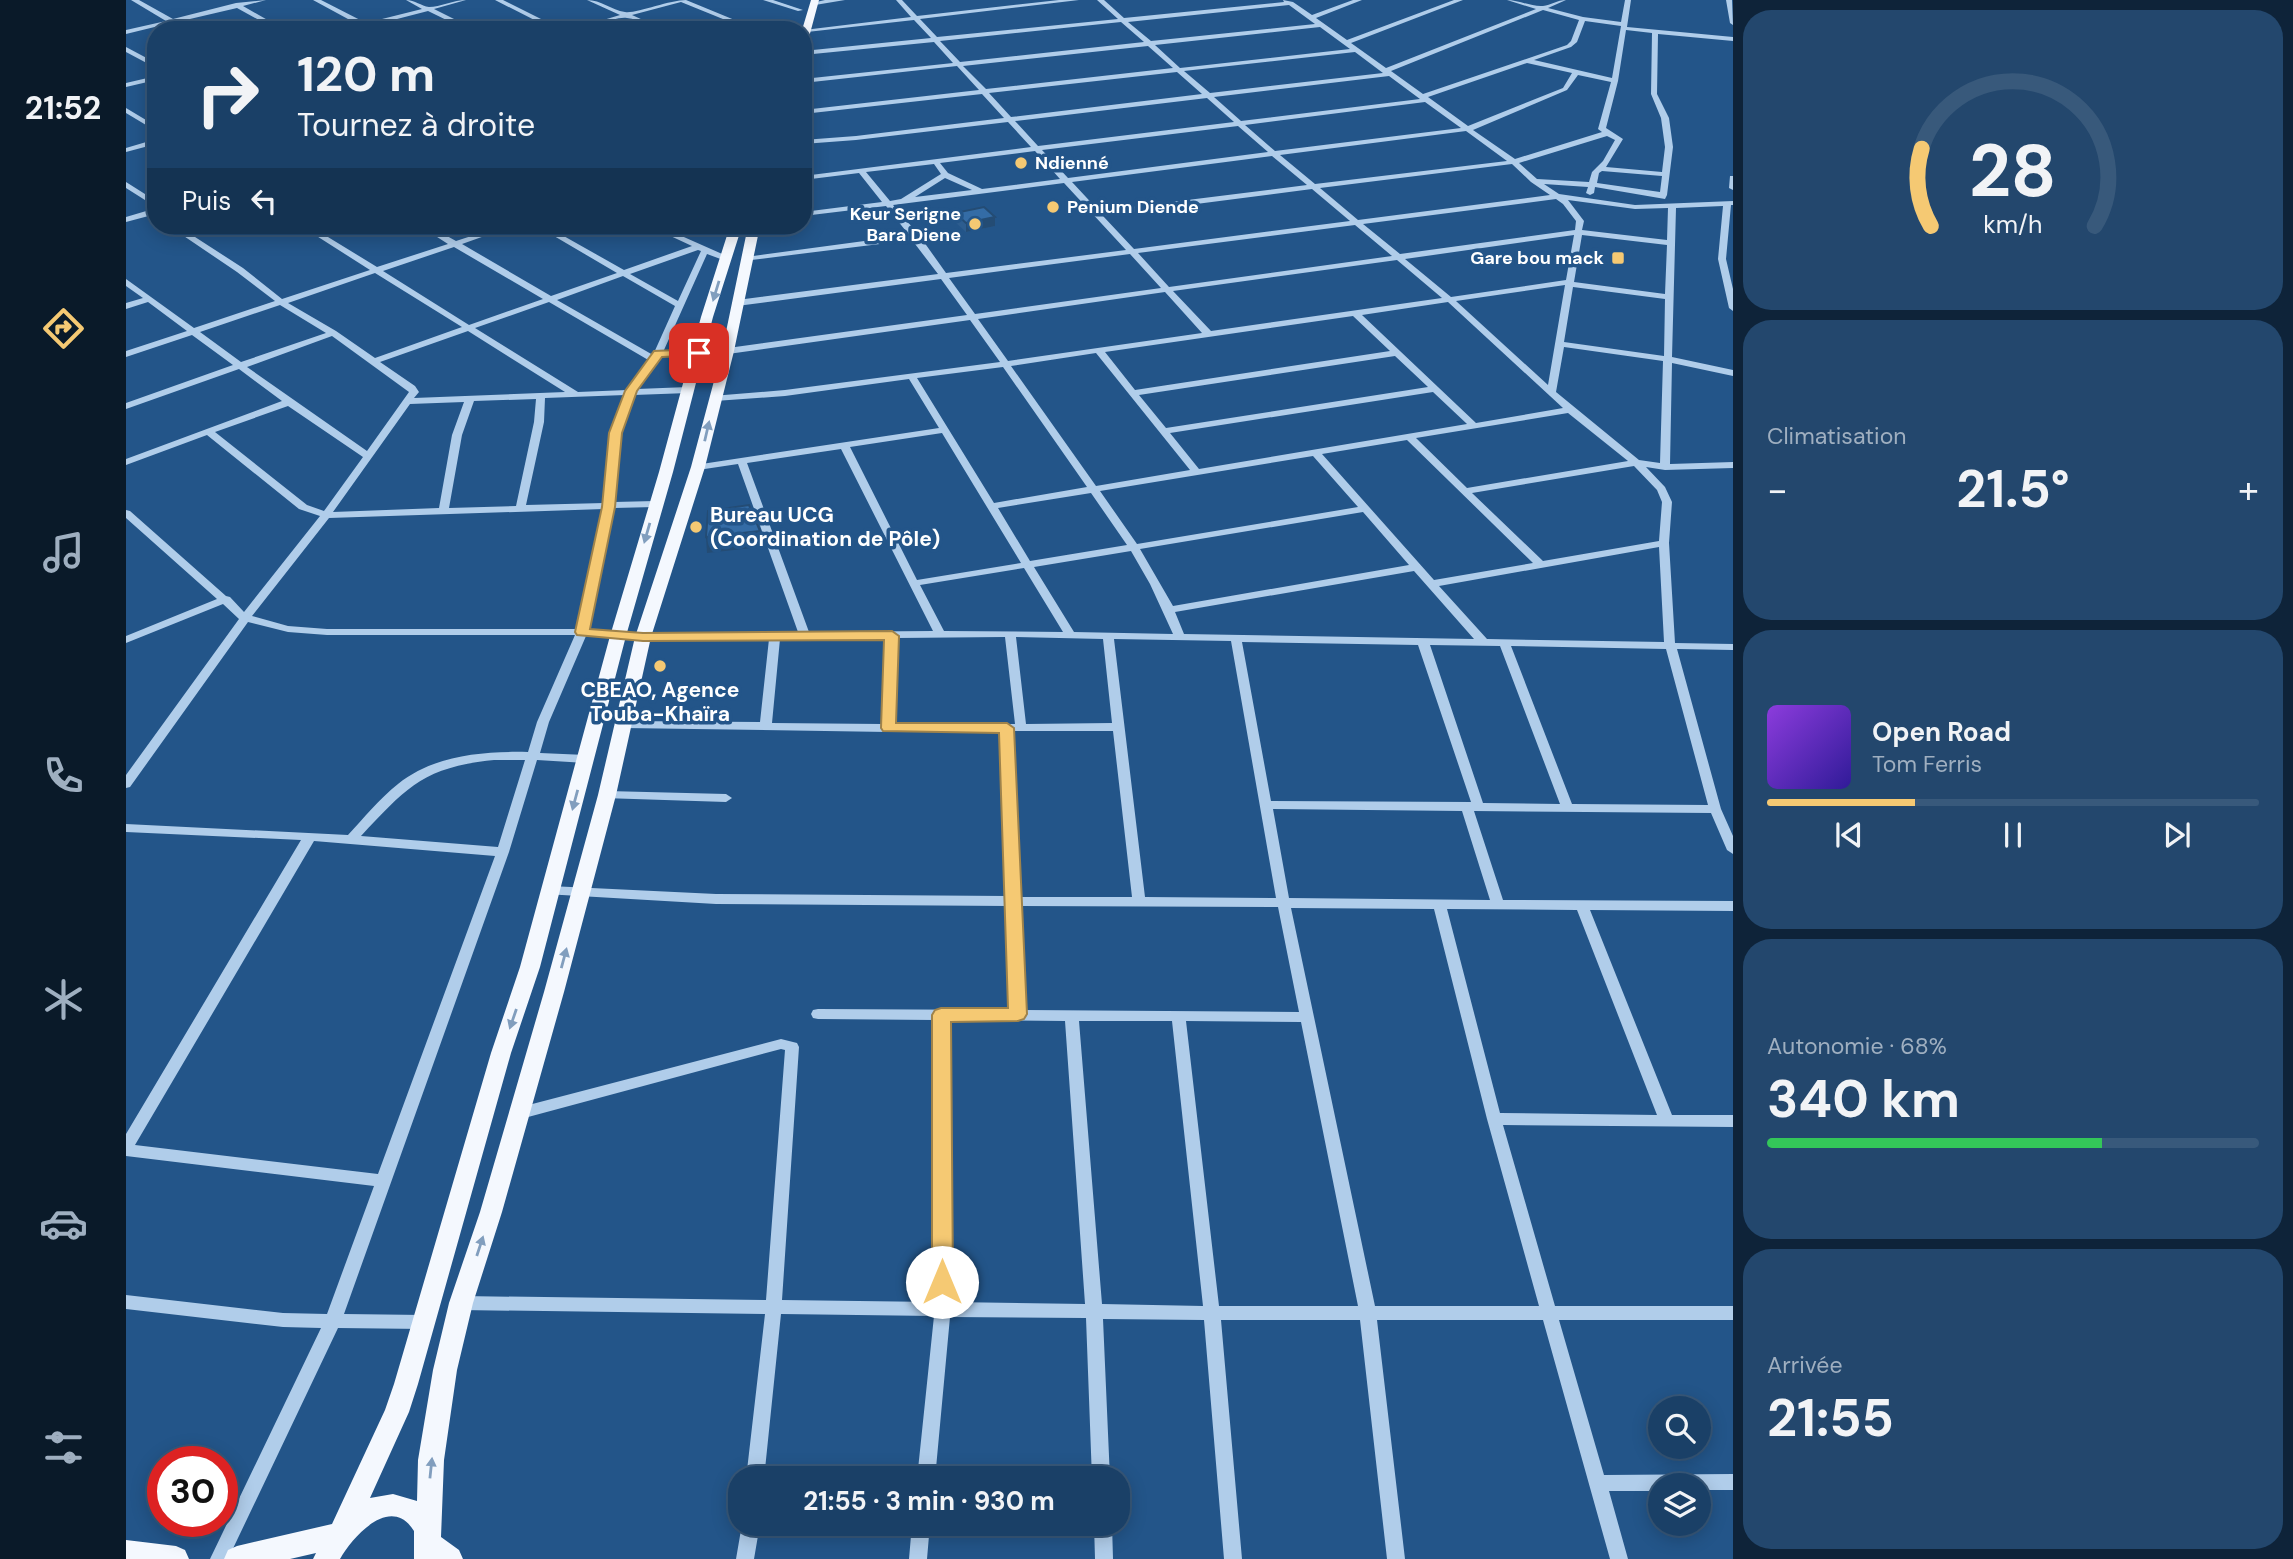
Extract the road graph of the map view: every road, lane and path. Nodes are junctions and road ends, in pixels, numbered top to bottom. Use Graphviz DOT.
graph roads {
  1 [pos="134,0"];
  2 [pos="226,0"];
  3 [pos="263,0"];
  4 [pos="316,0"];
  5 [pos="409,0"];
  6 [pos="463,0"];
  7 [pos="498,0"];
  8 [pos="590,0"];
  9 [pos="681,0"];
  10 [pos="766,0"];
  11 [pos="842,0"];
  12 [pos="899,0"];
  13 [pos="1076,0"];
  14 [pos="1100,0"];
  15 [pos="1359,0"];
  16 [pos="1460,0"];
  17 [pos="1510,0"];
  18 [pos="1563,0"];
  19 [pos="1628,0"];
  20 [pos="1730,0"];
  21 [pos="1288,1"];
  22 [pos="815,2"];
  23 [pos="802,5"];
  24 [pos="238,6"];
  25 [pos="428,9"];
  26 [pos="1541,9"];
  27 [pos="626,15"];
  28 [pos="915,17"];
  29 [pos="1311,18"];
  30 [pos="1583,19"];
  31 [pos="1124,20"];
  32 [pos="171,21"];
  33 [pos="266,21"];
  34 [pos="357,21"];
  35 [pos="381,21"];
  36 [pos="454,21"];
  37 [pos="542,21"];
  38 [pos="605,21"];
  39 [pos="640,21"];
  40 [pos="734,21"];
  41 [pos="806,21"];
  42 [pos="1733,23"];
  43 [pos="1320,25"];
  44 [pos="1623,26"];
  45 [pos="147,27"];
  46 [pos="812,29"];
  47 [pos="126,32"];
  48 [pos="1655,32"];
  49 [pos="1733,39"];
  50 [pos="937,40"];
  51 [pos="1345,43"];
  52 [pos="1151,44"];
  53 [pos="126,49"];
  54 [pos="1355,50"];
  55 [pos="812,52"];
  56 [pos="147,61"];
  57 [pos="1528,61"];
  58 [pos="960,65"];
  59 [pos="1180,69"];
  60 [pos="1387,73"];
  61 [pos="1576,73"];
  62 [pos="147,80"];
  63 [pos="812,80"];
  64 [pos="1615,81"];
  65 [pos="126,85"];
  66 [pos="985,91"];
  67 [pos="1211,96"];
  68 [pos="1425,99"];
  69 [pos="126,110"];
  70 [pos="812,111"];
  71 [pos="1011,120"];
  72 [pos="147,123"];
  73 [pos="1244,125"];
  74 [pos="1468,129"];
  75 [pos="1608,133"];
  76 [pos="812,141"];
  77 [pos="147,144"];
  78 [pos="1036,149"];
  79 [pos="126,150"];
  80 [pos="1275,155"];
  81 [pos="936,162"];
  82 [pos="1514,162"];
  83 [pos="1602,169"];
  84 [pos="860,171"];
  85 [pos="1665,174"];
  86 [pos="945,175"];
  87 [pos="812,177"];
  88 [pos="1733,178"];
  89 [pos="1534,180"];
  90 [pos="1066,181"];
  91 [pos="126,184"];
  92 [pos="1592,186"];
  93 [pos="1315,187"];
  94 [pos="1733,188"];
  95 [pos="982,191"];
  96 [pos="1662,195"];
  97 [pos="1558,196"];
  98 [pos="1590,200"];
  99 [pos="902,202"];
  100 [pos="1730,203"];
  101 [pos="147,204"];
  102 [pos="887,204"];
  103 [pos="1676,207"];
  104 [pos="147,213"];
  105 [pos="812,213"];
  106 [pos="1097,214"];
  107 [pos="126,220"];
  108 [pos="1358,221"];
  109 [pos="1578,232"];
  110 [pos="187,235"];
  111 [pos="320,235"];
  112 [pos="440,235"];
  113 [pos="482,235"];
  114 [pos="557,235"];
  115 [pos="673,235"];
  116 [pos="733,235"];
  117 [pos="752,235"];
  118 [pos="1729,236"];
  119 [pos="916,237"];
  120 [pos="1669,243"];
  121 [pos="456,244"];
  122 [pos="702,248"];
  123 [pos="1130,250"];
  124 [pos="1398,256"];
  125 [pos="726,259"];
  126 [pos="746,259"];
  127 [pos="379,270"];
  128 [pos="623,273"];
  129 [pos="942,276"];
  130 [pos="126,282"];
  131 [pos="1569,283"];
  132 [pos="1168,290"];
  133 [pos="1668,297"];
  134 [pos="149,299"];
  135 [pos="549,299"];
  136 [pos="1449,299"];
  137 [pos="281,302"];
  138 [pos="737,303"];
  139 [pos="126,306"];
  140 [pos="681,306"];
  141 [pos="1733,308"];
  142 [pos="1355,313"];
  143 [pos="971,318"];
  144 [pos="469,328"];
  145 [pos="193,331"];
  146 [pos="333,333"];
  147 [pos="1209,334"];
  148 [pos="1559,344"];
  149 [pos="728,351"];
  150 [pos="1099,351"];
  151 [pos="699,353"];
  152 [pos="1398,353"];
  153 [pos="126,354"];
  154 [pos="657,357"];
  155 [pos="1667,359"];
  156 [pos="374,361"];
  157 [pos="1005,364"];
  158 [pos="240,366"];
  159 [pos="1733,373"];
  160 [pos="912,376"];
  161 [pos="1434,389"];
  162 [pos="688,390"];
  163 [pos="631,391"];
  164 [pos="1552,391"];
  165 [pos="1133,393"];
  166 [pos="575,394"];
  167 [pos="541,395"];
  168 [pos="470,398"];
  169 [pos="715,398"];
  170 [pos="408,401"];
  171 [pos="289,402"];
  172 [pos="126,406"];
  173 [pos="1570,410"];
  174 [pos="1474,426"];
  175 [pos="946,430"];
  176 [pos="1162,431"];
  177 [pos="209,432"];
  178 [pos="1410,438"];
  179 [pos="844,445"];
  180 [pos="1317,454"];
  181 [pos="367,455"];
  182 [pos="741,460"];
  183 [pos="126,462"];
  184 [pos="1636,463"];
  185 [pos="1733,465"];
  186 [pos="698,467"];
  187 [pos="1665,467"];
  188 [pos="1197,473"];
  189 [pos="1093,490"];
  190 [pos="1465,491"];
  191 [pos="655,504"];
  192 [pos="992,506"];
  193 [pos="609,507"];
  194 [pos="1365,509"];
  195 [pos="520,510"];
  196 [pos="443,512"];
  197 [pos="126,513"];
  198 [pos="326,515"];
  199 [pos="1664,543"];
  200 [pos="1132,547"];
  201 [pos="1540,564"];
  202 [pos="1027,565"];
  203 [pos="1416,567"];
  204 [pos="916,583"];
  205 [pos="1432,584"];
  206 [pos="226,599"];
  207 [pos="1170,610"];
  208 [pos="245,618"];
  209 [pos="582,632"];
  210 [pos="1010,634"];
  211 [pos="775,635"];
  212 [pos="804,635"];
  213 [pos="940,635"];
  214 [pos="618,636"];
  215 [pos="892,636"];
  216 [pos="1071,636"];
  217 [pos="643,637"];
  218 [pos="1108,637"];
  219 [pos="1180,638"];
  220 [pos="126,640"];
  221 [pos="1236,640"];
  222 [pos="1423,642"];
  223 [pos="1484,643"];
  224 [pos="1504,643"];
  225 [pos="1671,645"];
  226 [pos="1733,647"];
  227 [pos="624,724"];
  228 [pos="766,726"];
  229 [pos="1117,727"];
  230 [pos="888,728"];
  231 [pos="1007,728"];
  232 [pos="1021,728"];
  233 [pos="534,757"];
  234 [pos="586,759"];
  235 [pos="126,785"];
  236 [pos="607,796"];
  237 [pos="726,799"];
  238 [pos="1472,805"];
  239 [pos="1266,806"];
  240 [pos="1567,806"];
  241 [pos="1715,809"];
  242 [pos="126,828"];
  243 [pos="310,836"];
  244 [pos="351,839"];
  245 [pos="1733,850"];
  246 [pos="503,852"];
  247 [pos="550,891"];
  248 [pos="581,893"];
  249 [pos="1014,901"];
  250 [pos="1139,903"];
  251 [pos="1439,904"];
  252 [pos="1284,905"];
  253 [pos="1498,905"];
  254 [pos="1582,906"];
  255 [pos="1733,906"];
  256 [pos="818,1014"];
  257 [pos="1018,1014"];
  258 [pos="941,1015"];
  259 [pos="1072,1015"];
  260 [pos="1178,1016"];
  261 [pos="1306,1017"];
  262 [pos="517,1114"];
  263 [pos="1494,1119"];
  264 [pos="1667,1120"];
  265 [pos="1733,1121"];
  266 [pos="126,1149"];
  267 [pos="381,1181"];
  268 [pos="126,1302"];
  269 [pos="461,1303"];
  270 [pos="774,1306"];
  271 [pos="943,1309"];
  272 [pos="1094,1311"];
  273 [pos="1551,1312"];
  274 [pos="1212,1313"];
  275 [pos="1733,1313"];
  276 [pos="1368,1314"];
  277 [pos="424,1322"];
  278 [pos="331,1323"];
  279 [pos="756,1466"];
  280 [pos="927,1466"];
  281 [pos="1100,1466"];
  282 [pos="1733,1482"];
  283 [pos="1597,1483"];
  284 [pos="342,1532"];
  285 [pos="749,1536"];
  286 [pos="920,1536"];
  287 [pos="1103,1536"];
  288 [pos="428,1547"];
  289 [pos="126,1553"];
  290 [pos="176,1559"];
  291 [pos="219,1559"];
  292 [pos="237,1559"];
  293 [pos="326,1559"];
  294 [pos="450,1559"];
  295 [pos="745,1559"];
  296 [pos="918,1559"];
  297 [pos="1104,1559"];
  298 [pos="1233,1559"];
  299 [pos="1396,1559"];
  300 [pos="1619,1559"];
  1 -- 32 [label="street"];
  2 -- 24 [label="street"];
  3 -- 24 [label="street"];
  4 -- 34 [label="street"];
  5 -- 25 [label="street"];
  6 -- 25 [label="street"];
  7 -- 37 [label="street"];
  8 -- 27 [label="street"];
  9 -- 27 [label="street"];
  9 -- 40 [label="street"];
  10 -- 23 [label="street"];
  11 -- 22 [label="street"];
  12 -- 28 [label="street"];
  13 -- 28 [label="street"];
  14 -- 31 [label="street"];
  15 -- 29 [label="street"];
  16 -- 51 [label="street"];
  17 -- 26 [label="street"];
  18 -- 26 [label="street"];
  19 -- 44 [label="street"];
  20 -- 42 [label="street"];
  21 -- 29 [label="street"];
  21 -- 31 [label="street"];
  22 -- 41 [label="main road"];
  24 -- 32 [label="street"];
  24 -- 33 [label="street"];
  25 -- 35 [label="street"];
  25 -- 36 [label="street"];
  26 -- 30 [label="street"];
  26 -- 60 [label="street"];
  27 -- 38 [label="street"];
  27 -- 39 [label="street"];
  28 -- 46 [label="street"];
  28 -- 50 [label="street"];
  29 -- 43 [label="street"];
  30 -- 44 [label="street"];
  30 -- 57 [label="street"];
  31 -- 50 [label="street"];
  31 -- 52 [label="street"];
  43 -- 51 [label="street"];
  43 -- 52 [label="street"];
  44 -- 48 [label="street"];
  44 -- 64 [label="street"];
  45 -- 47 [label="street"];
  48 -- 49 [label="street"];
  48 -- 85 [label="street"];
  50 -- 55 [label="street"];
  50 -- 58 [label="street"];
  51 -- 54 [label="street"];
  52 -- 58 [label="street"];
  52 -- 59 [label="street"];
  53 -- 56 [label="street"];
  54 -- 59 [label="street"];
  54 -- 60 [label="street"];
  57 -- 61 [label="street"];
  57 -- 68 [label="street"];
  58 -- 63 [label="street"];
  58 -- 66 [label="street"];
  59 -- 66 [label="street"];
  59 -- 67 [label="street"];
  60 -- 67 [label="street"];
  60 -- 68 [label="street"];
  61 -- 64 [label="street"];
  61 -- 74 [label="street"];
  62 -- 65 [label="street"];
  64 -- 75 [label="street"];
  66 -- 70 [label="street"];
  66 -- 71 [label="street"];
  67 -- 71 [label="street"];
  67 -- 73 [label="street"];
  68 -- 73 [label="street"];
  68 -- 74 [label="street"];
  69 -- 72 [label="street"];
  71 -- 76 [label="street"];
  71 -- 78 [label="street"];
  73 -- 78 [label="street"];
  73 -- 80 [label="street"];
  74 -- 80 [label="street"];
  74 -- 82 [label="street"];
  75 -- 82 [label="street"];
  75 -- 83 [label="street"];
  77 -- 79 [label="street"];
  78 -- 81 [label="street"];
  78 -- 90 [label="street"];
  80 -- 90 [label="street"];
  80 -- 93 [label="street"];
  81 -- 84 [label="street"];
  81 -- 86 [label="street"];
  82 -- 89 [label="street"];
  82 -- 93 [label="street"];
  83 -- 85 [label="street"];
  83 -- 92 [label="street"];
  84 -- 87 [label="street"];
  84 -- 102 [label="street"];
  85 -- 96 [label="street"];
  86 -- 95 [label="street"];
  86 -- 99 [label="street"];
  88 -- 94 [label="street"];
  89 -- 92 [label="street"];
  89 -- 97 [label="street"];
  90 -- 95 [label="street"];
  90 -- 106 [label="street"];
  91 -- 101 [label="street"];
  92 -- 96 [label="street"];
  92 -- 98 [label="street"];
  93 -- 106 [label="street"];
  93 -- 108 [label="street"];
  95 -- 99 [label="street"];
  96 -- 103 [label="street"];
  97 -- 98 [label="street"];
  97 -- 108 [label="street"];
  97 -- 109 [label="street"];
  98 -- 103 [label="street"];
  99 -- 102 [label="street"];
  100 -- 103 [label="street"];
  100 -- 118 [label="street"];
  102 -- 105 [label="street"];
  102 -- 119 [label="street"];
  103 -- 120 [label="street"];
  104 -- 107 [label="street"];
  106 -- 123 [label="street"];
  108 -- 123 [label="street"];
  108 -- 124 [label="street"];
  109 -- 120 [label="street"];
  109 -- 124 [label="street"];
  109 -- 131 [label="street"];
  110 -- 137 [label="street"];
  111 -- 127 [label="street"];
  112 -- 121 [label="street"];
  113 -- 121 [label="street"];
  114 -- 128 [label="street"];
  115 -- 122 [label="street"];
  116 -- 125 [label="main road"];
  117 -- 126 [label="main road"];
  118 -- 141 [label="street"];
  119 -- 126 [label="street"];
  119 -- 129 [label="street"];
  120 -- 133 [label="street"];
  121 -- 127 [label="street"];
  121 -- 135 [label="street"];
  122 -- 125 [label="street"];
  122 -- 128 [label="street"];
  122 -- 140 [label="street"];
  123 -- 129 [label="street"];
  123 -- 132 [label="street"];
  124 -- 132 [label="street"];
  124 -- 136 [label="street"];
  125 -- 151 [label="main road, one-way"];
  126 -- 138 [label="main road"];
  127 -- 137 [label="street"];
  127 -- 144 [label="street"];
  128 -- 135 [label="street"];
  128 -- 140 [label="street"];
  129 -- 138 [label="street"];
  129 -- 143 [label="street"];
  130 -- 134 [label="street"];
  131 -- 133 [label="street"];
  131 -- 136 [label="street"];
  131 -- 148 [label="street"];
  132 -- 143 [label="street"];
  132 -- 147 [label="street"];
  133 -- 155 [label="street"];
  134 -- 139 [label="street"];
  134 -- 145 [label="street"];
  135 -- 144 [label="street"];
  135 -- 154 [label="street"];
  136 -- 142 [label="street"];
  136 -- 164 [label="street"];
  137 -- 145 [label="street"];
  137 -- 146 [label="street"];
  138 -- 149 [label="main road"];
  140 -- 154 [label="street"];
  142 -- 147 [label="street"];
  142 -- 152 [label="street"];
  143 -- 149 [label="street"];
  143 -- 157 [label="street"];
  144 -- 156 [label="street"];
  144 -- 166 [label="street"];
  145 -- 153 [label="street"];
  145 -- 158 [label="street"];
  146 -- 156 [label="street"];
  146 -- 158 [label="street"];
  147 -- 150 [label="street"];
  148 -- 155 [label="street"];
  148 -- 164 [label="street"];
  149 -- 169 [label="main road"];
  150 -- 157 [label="street"];
  150 -- 165 [label="street"];
  151 -- 154 [label="street"];
  151 -- 162 [label="main road"];
  152 -- 161 [label="street"];
  152 -- 165 [label="street"];
  154 -- 163 [label="street"];
  155 -- 159 [label="street"];
  155 -- 187 [label="street"];
  156 -- 170 [label="street"];
  157 -- 160 [label="street"];
  157 -- 189 [label="street"];
  158 -- 171 [label="street"];
  158 -- 172 [label="street"];
  160 -- 169 [label="street"];
  160 -- 175 [label="street"];
  161 -- 174 [label="street"];
  161 -- 176 [label="street"];
  162 -- 163 [label="street"];
  162 -- 191 [label="main road"];
  163 -- 166 [label="street"];
  163 -- 193 [label="street"];
  164 -- 173 [label="street"];
  165 -- 176 [label="street"];
  166 -- 167 [label="street"];
  167 -- 168 [label="street"];
  167 -- 195 [label="street"];
  168 -- 170 [label="street"];
  168 -- 196 [label="street"];
  186 -- 169 [label="main road, one-way"];
  170 -- 181 [label="street"];
  171 -- 177 [label="street"];
  171 -- 181 [label="street"];
  173 -- 174 [label="street"];
  173 -- 184 [label="street"];
  174 -- 178 [label="street"];
  175 -- 179 [label="street"];
  175 -- 192 [label="street"];
  176 -- 188 [label="street"];
  177 -- 183 [label="street"];
  177 -- 198 [label="street"];
  178 -- 180 [label="street"];
  178 -- 190 [label="street"];
  179 -- 182 [label="street"];
  179 -- 204 [label="street"];
  180 -- 188 [label="street"];
  180 -- 194 [label="street"];
  181 -- 198 [label="street"];
  182 -- 186 [label="street"];
  182 -- 212 [label="street"];
  184 -- 187 [label="street"];
  184 -- 190 [label="street"];
  184 -- 199 [label="street"];
  185 -- 187 [label="street"];
  186 -- 217 [label="main road"];
  188 -- 189 [label="street"];
  189 -- 192 [label="street"];
  189 -- 200 [label="street"];
  190 -- 201 [label="street"];
  191 -- 193 [label="street"];
  191 -- 214 [label="main road, one-way"];
  192 -- 202 [label="street"];
  193 -- 195 [label="street"];
  193 -- 209 [label="street"];
  194 -- 200 [label="street"];
  194 -- 203 [label="street"];
  195 -- 196 [label="street"];
  196 -- 198 [label="street"];
  197 -- 206 [label="street"];
  198 -- 208 [label="street"];
  199 -- 201 [label="street"];
  199 -- 225 [label="street"];
  200 -- 202 [label="street"];
  200 -- 207 [label="street"];
  201 -- 205 [label="street"];
  202 -- 204 [label="street"];
  202 -- 216 [label="street"];
  203 -- 205 [label="street"];
  203 -- 207 [label="street"];
  204 -- 213 [label="street"];
  205 -- 223 [label="street"];
  206 -- 208 [label="street"];
  206 -- 220 [label="street"];
  207 -- 219 [label="street"];
  208 -- 209 [label="street"];
  208 -- 235 [label="street"];
  209 -- 214 [label="street"];
  209 -- 233 [label="street"];
  210 -- 213 [label="street"];
  210 -- 216 [label="street"];
  210 -- 232 [label="street"];
  211 -- 212 [label="street"];
  211 -- 217 [label="street"];
  211 -- 228 [label="street"];
  212 -- 215 [label="street"];
  213 -- 215 [label="street"];
  214 -- 217 [label="street"];
  214 -- 234 [label="main road"];
  215 -- 230 [label="street"];
  216 -- 218 [label="street"];
  217 -- 227 [label="main road"];
  218 -- 219 [label="street"];
  218 -- 229 [label="street"];
  219 -- 221 [label="street"];
  221 -- 222 [label="street"];
  221 -- 239 [label="street"];
  222 -- 223 [label="street"];
  222 -- 238 [label="street"];
  223 -- 224 [label="street"];
  224 -- 225 [label="street"];
  224 -- 240 [label="street"];
  225 -- 226 [label="street"];
  225 -- 241 [label="street"];
  227 -- 228 [label="street"];
  227 -- 236 [label="main road"];
  228 -- 230 [label="street"];
  229 -- 232 [label="street"];
  229 -- 250 [label="street"];
  230 -- 231 [label="street"];
  231 -- 232 [label="street"];
  231 -- 249 [label="street"];
  233 -- 234 [label="street"];
  233 -- 244 [label="street"];
  233 -- 246 [label="street"];
  234 -- 247 [label="main road, one-way"];
  236 -- 237 [label="street"];
  236 -- 248 [label="main road"];
  238 -- 239 [label="street"];
  238 -- 240 [label="street"];
  238 -- 253 [label="street"];
  239 -- 252 [label="street"];
  240 -- 241 [label="street"];
  241 -- 245 [label="street"];
  242 -- 243 [label="street"];
  243 -- 244 [label="street"];
  243 -- 266 [label="street"];
  244 -- 246 [label="street"];
  246 -- 267 [label="street"];
  247 -- 248 [label="street"];
  247 -- 277 [label="main road, one-way"];
  248 -- 249 [label="street"];
  262 -- 248 [label="main road, one-way"];
  249 -- 250 [label="street"];
  249 -- 257 [label="street"];
  250 -- 252 [label="street"];
  251 -- 252 [label="street"];
  251 -- 253 [label="street"];
  251 -- 263 [label="street"];
  252 -- 261 [label="street"];
  253 -- 254 [label="street"];
  254 -- 255 [label="street"];
  254 -- 264 [label="street"];
  256 -- 258 [label="street"];
  257 -- 258 [label="street"];
  257 -- 259 [label="street"];
  258 -- 271 [label="street"];
  259 -- 260 [label="street"];
  259 -- 272 [label="street"];
  260 -- 261 [label="street"];
  260 -- 274 [label="street"];
  261 -- 276 [label="street"];
  269 -- 262 [label="main road, one-way"];
  262 -- 270 [label="street"];
  263 -- 264 [label="street"];
  263 -- 273 [label="street"];
  264 -- 265 [label="street"];
  266 -- 267 [label="street"];
  267 -- 278 [label="street"];
  268 -- 278 [label="street"];
  269 -- 270 [label="street"];
  288 -- 269 [label="main road, one-way"];
  270 -- 271 [label="street"];
  270 -- 279 [label="street"];
  271 -- 272 [label="street"];
  271 -- 280 [label="street"];
  272 -- 274 [label="street"];
  272 -- 281 [label="street"];
  273 -- 275 [label="street"];
  273 -- 276 [label="street"];
  273 -- 283 [label="street"];
  274 -- 276 [label="street"];
  274 -- 298 [label="street"];
  276 -- 299 [label="street"];
  277 -- 278 [label="street"];
  277 -- 284 [label="main road"];
  278 -- 291 [label="street"];
  282 -- 283 [label="street"];
  283 -- 300 [label="street"];
  284 -- 288 [label="main road"];
  284 -- 292 [label="main road"];
  284 -- 293 [label="main road"];
  285 -- 295 [label="street"];
  286 -- 296 [label="street"];
  287 -- 297 [label="street"];
  288 -- 294 [label="main road"];
  289 -- 290 [label="main road"];
}
